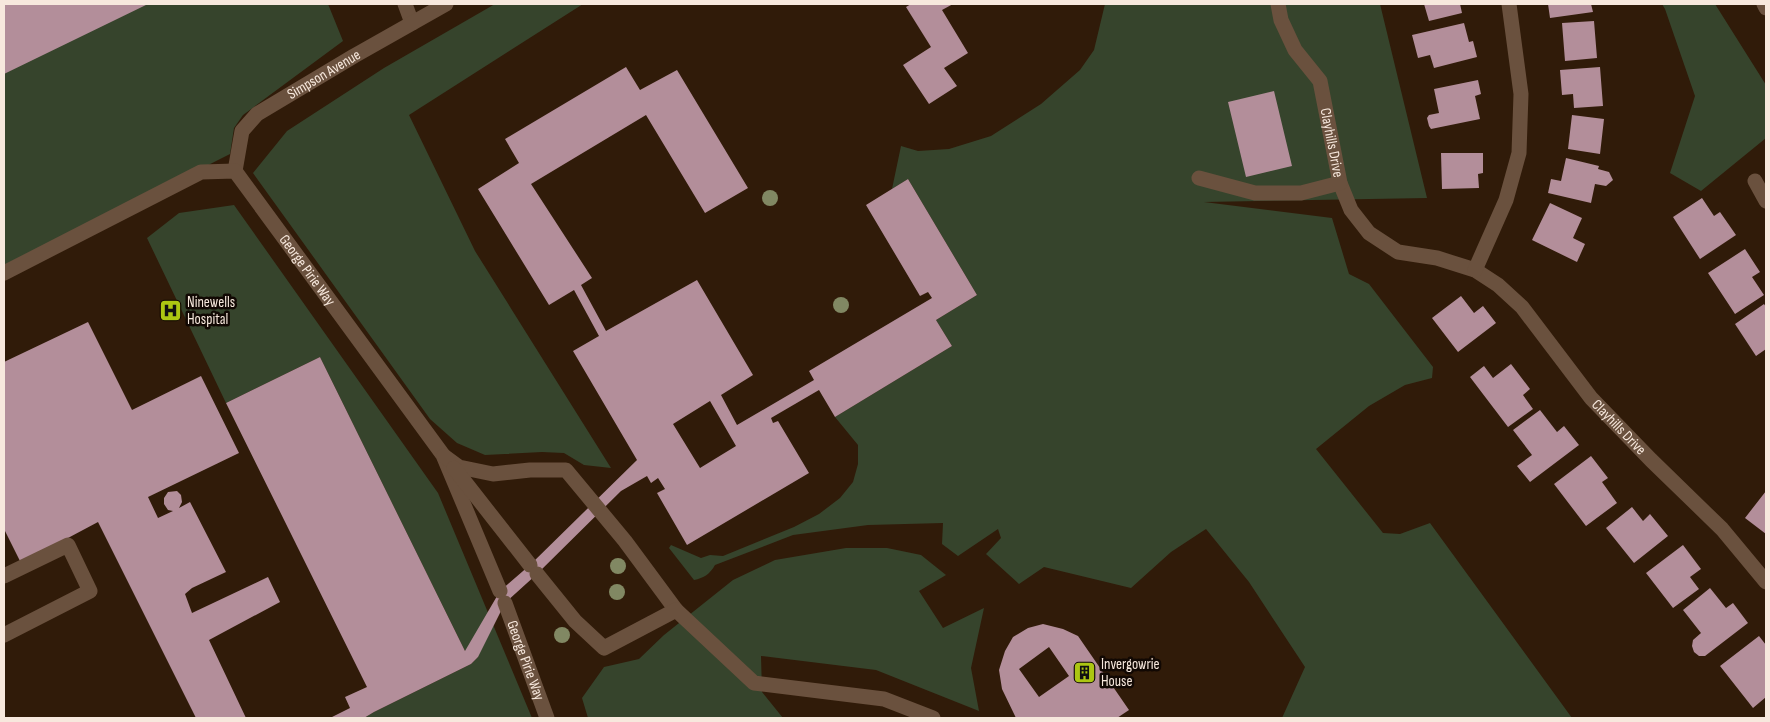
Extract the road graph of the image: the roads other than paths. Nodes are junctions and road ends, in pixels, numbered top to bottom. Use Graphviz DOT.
graph roads {
  1 [pos="405,4"];
  2 [pos="446,4"];
  3 [pos="1278,4"];
  4 [pos="1509,4"];
  5 [pos="1764,4"];
  6 [pos="1766,8"];
  7 [pos="412,23"];
  8 [pos="235,171"];
  9 [pos="1199,178"];
  10 [pos="1755,181"];
  11 [pos="1340,183"];
  12 [pos="1766,201"];
  13 [pos="1475,270"];
  14 [pos="4,273"];
  15 [pos="443,455"];
  16 [pos="4,576"];
  17 [pos="1766,582"];
  18 [pos="676,610"];
  19 [pos="4,635"];
  20 [pos="547,718"];
  21 [pos="932,718"];
  1 -- 7 [label="street"];
  2 -- 7 [label="street, Simpson Avenue"];
  3 -- 11 [label="street, Clayhills Drive"];
  4 -- 13 [label="street"];
  5 -- 6 [label="street"];
  7 -- 8 [label="street, Simpson Avenue"];
  8 -- 14 [label="street"];
  8 -- 15 [label="street, George Pirie Way"];
  9 -- 11 [label="street"];
  10 -- 12 [label="street"];
  11 -- 13 [label="street, Clayhills Drive"];
  13 -- 17 [label="street, Clayhills Drive"];
  15 -- 18 [label="street"];
  15 -- 18 [label="street"];
  15 -- 20 [label="street, George Pirie Way"];
  16 -- 19 [label="street"];
  18 -- 21 [label="street"];
}
